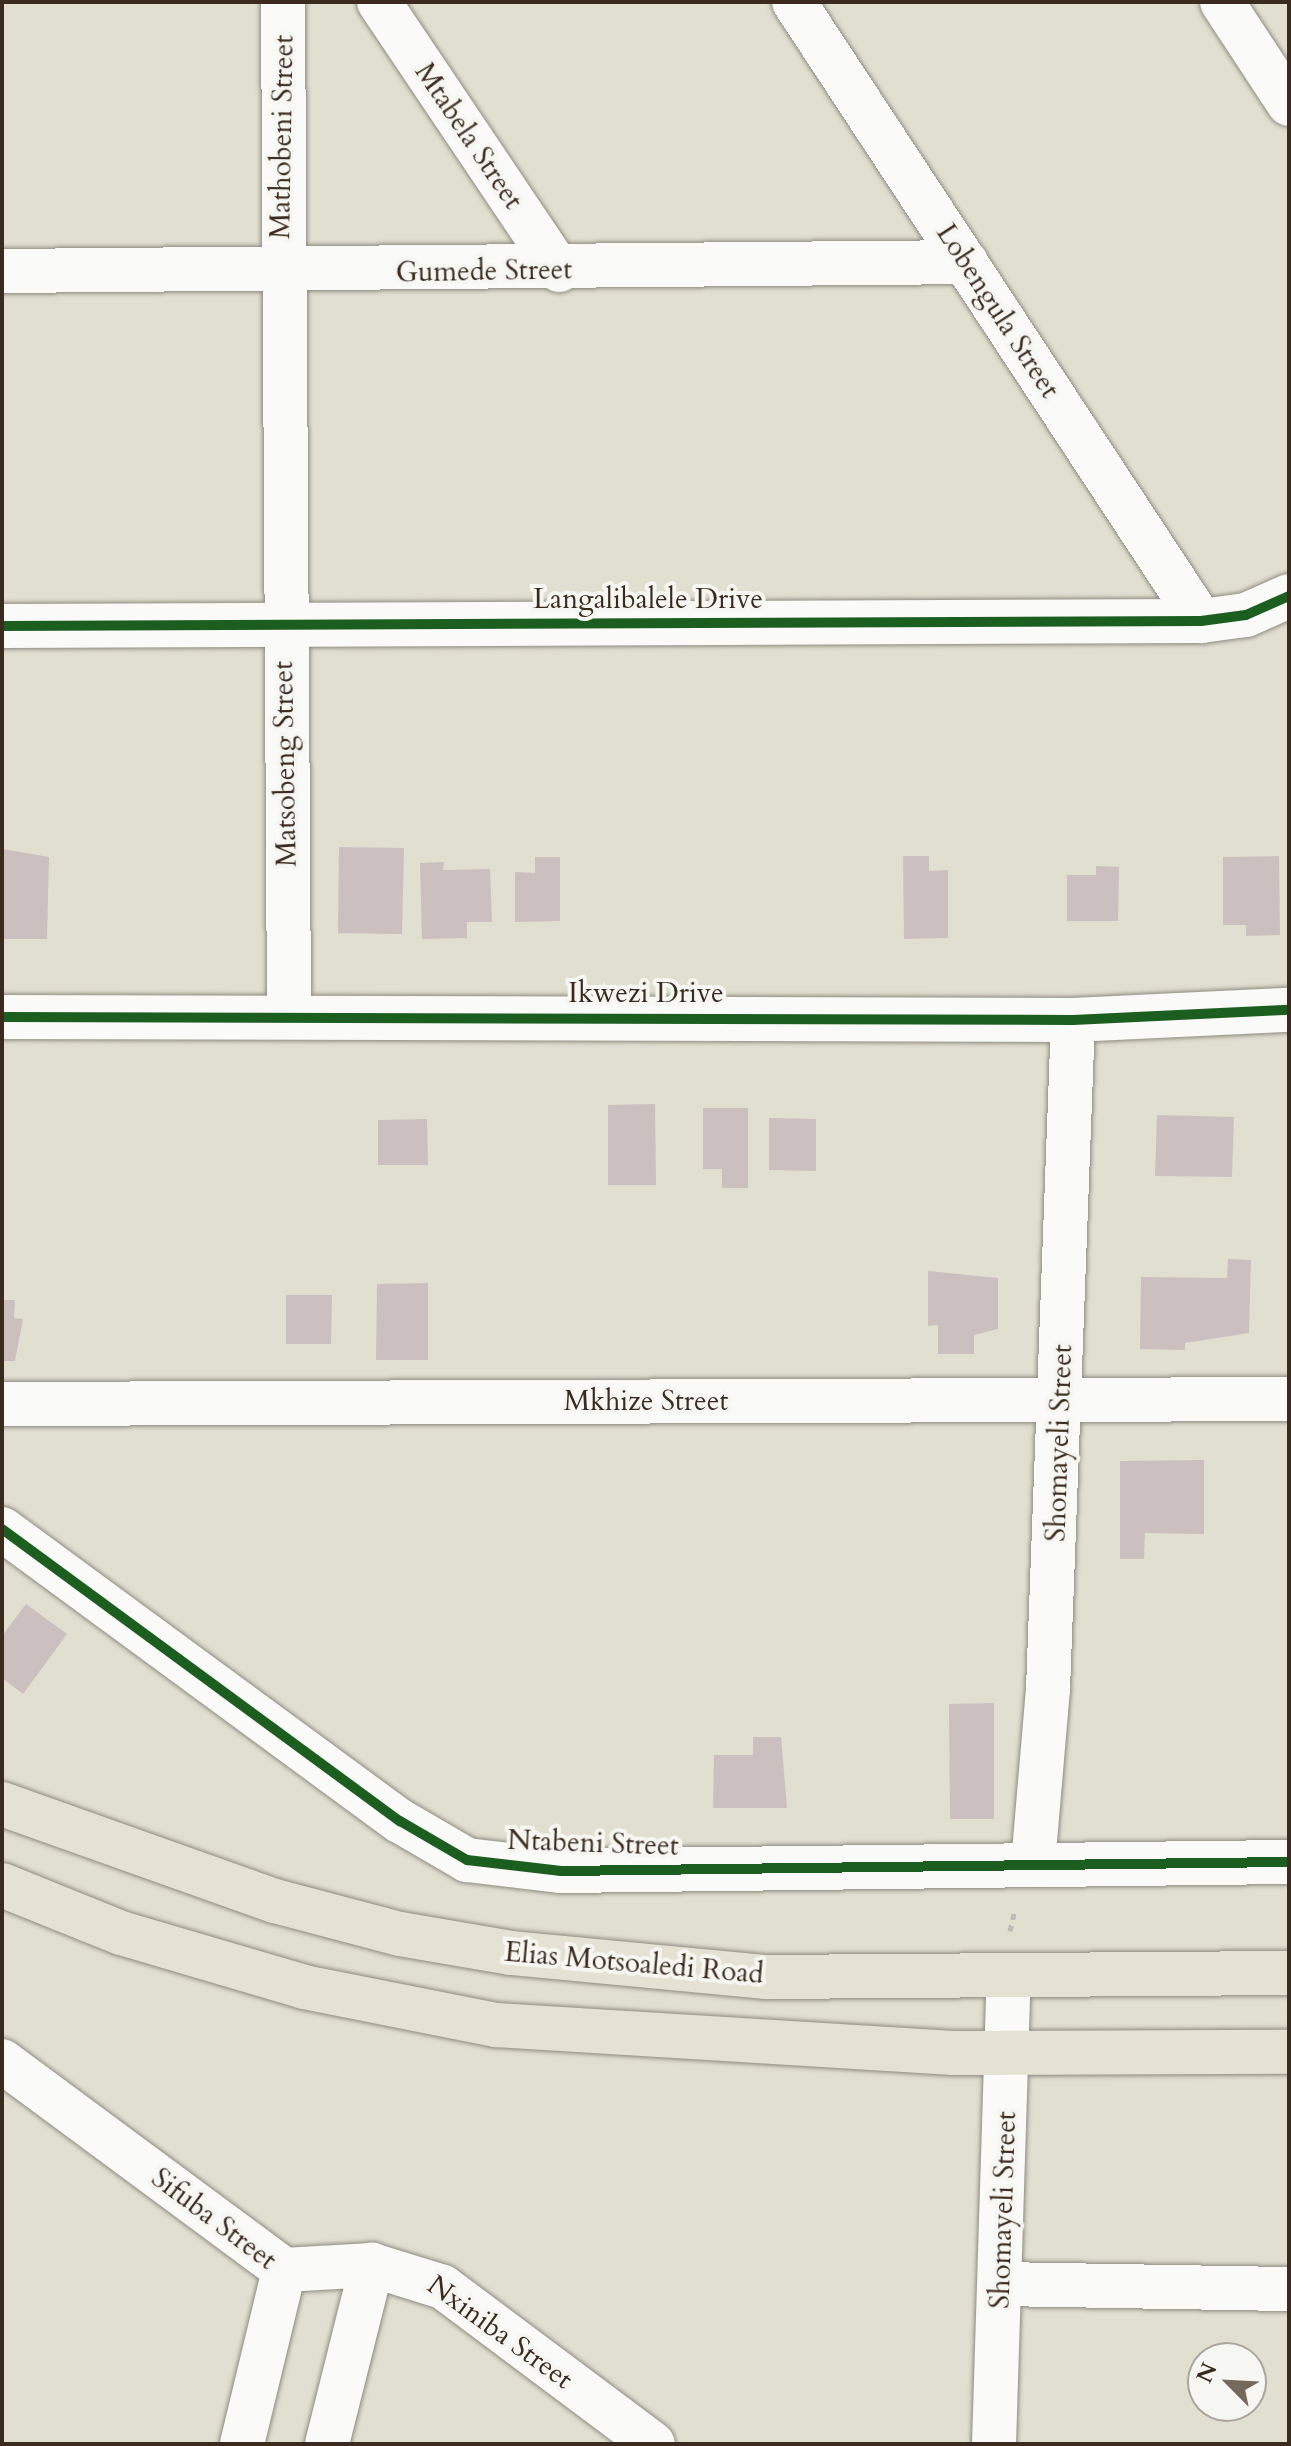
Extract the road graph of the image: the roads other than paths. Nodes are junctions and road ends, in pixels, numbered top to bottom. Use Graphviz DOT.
graph roads {
  1 [pos="283,2"];
  2 [pos="379,2"];
  3 [pos="794,2"];
  4 [pos="1222,2"];
  5 [pos="1289,104"];
  6 [pos="966,262"];
  7 [pos="559,270"];
  8 [pos="2,271"];
  9 [pos="280,273"];
  10 [pos="1289,596"];
  11 [pos="1201,621"];
  12 [pos="283,623"];
  13 [pos="2,626"];
  14 [pos="1289,1010"];
  15 [pos="289,1015"];
  16 [pos="2,1017"];
  17 [pos="1073,1020"];
  18 [pos="1061,1398"];
  19 [pos="1289,1399"];
  20 [pos="2,1404"];
  21 [pos="2,1529"];
  22 [pos="2,1804"];
  23 [pos="1289,1862"];
  24 [pos="1033,1864"];
  25 [pos="2,1885"];
  26 [pos="1289,1973"];
  27 [pos="1009,1976"];
  28 [pos="1289,2052"];
  29 [pos="1008,2053"];
  30 [pos="2,2061"];
  31 [pos="372,2265"];
  32 [pos="284,2270"];
  33 [pos="1000,2284"];
  34 [pos="1289,2289"];
  35 [pos="242,2444"];
  36 [pos="327,2444"];
  37 [pos="653,2444"];
  38 [pos="994,2444"];
  1 -- 9 [label="street, Mathobeni Street"];
  2 -- 7 [label="street, Mtabela Street"];
  3 -- 6 [label="street, Lobengula Street"];
  4 -- 5 [label="street"];
  6 -- 7 [label="street, Gumede Street"];
  6 -- 11 [label="street, Lobengula Street"];
  7 -- 9 [label="street, Gumede Street"];
  8 -- 9 [label="street, Gumede Street"];
  9 -- 12 [label="street, Matsobeng Street"];
  10 -- 11 [label="street, Langalibalele Drive"];
  11 -- 12 [label="street, Langalibalele Drive"];
  12 -- 13 [label="street, Langalibalele Drive"];
  12 -- 15 [label="street, Matsobeng Street"];
  14 -- 17 [label="street, Ikwezi Drive"];
  15 -- 16 [label="street, Ikwezi Drive"];
  15 -- 17 [label="street, Ikwezi Drive"];
  17 -- 18 [label="street, Shomayeli Street"];
  18 -- 19 [label="street, Mkhize Street"];
  18 -- 20 [label="street, Mkhize Street"];
  18 -- 24 [label="street, Shomayeli Street"];
  21 -- 24 [label="street, Ntabeni Street"];
  22 -- 27 [label="main road, Elias Motsoaledi Road"];
  23 -- 24 [label="street, Ntabeni Street"];
  25 -- 29 [label="main road"];
  26 -- 27 [label="main road, Elias Motsoaledi Road"];
  27 -- 29 [label="street, Shomayeli Street"];
  28 -- 29 [label="main road"];
  29 -- 33 [label="street, Shomayeli Street"];
  30 -- 32 [label="street, Sifuba Street"];
  31 -- 32 [label="street"];
  31 -- 36 [label="street"];
  31 -- 37 [label="street, Nxiniba Street"];
  32 -- 35 [label="street, Sifuba Street"];
  33 -- 34 [label="street"];
  33 -- 38 [label="street, Shomayeli Street"];
}
